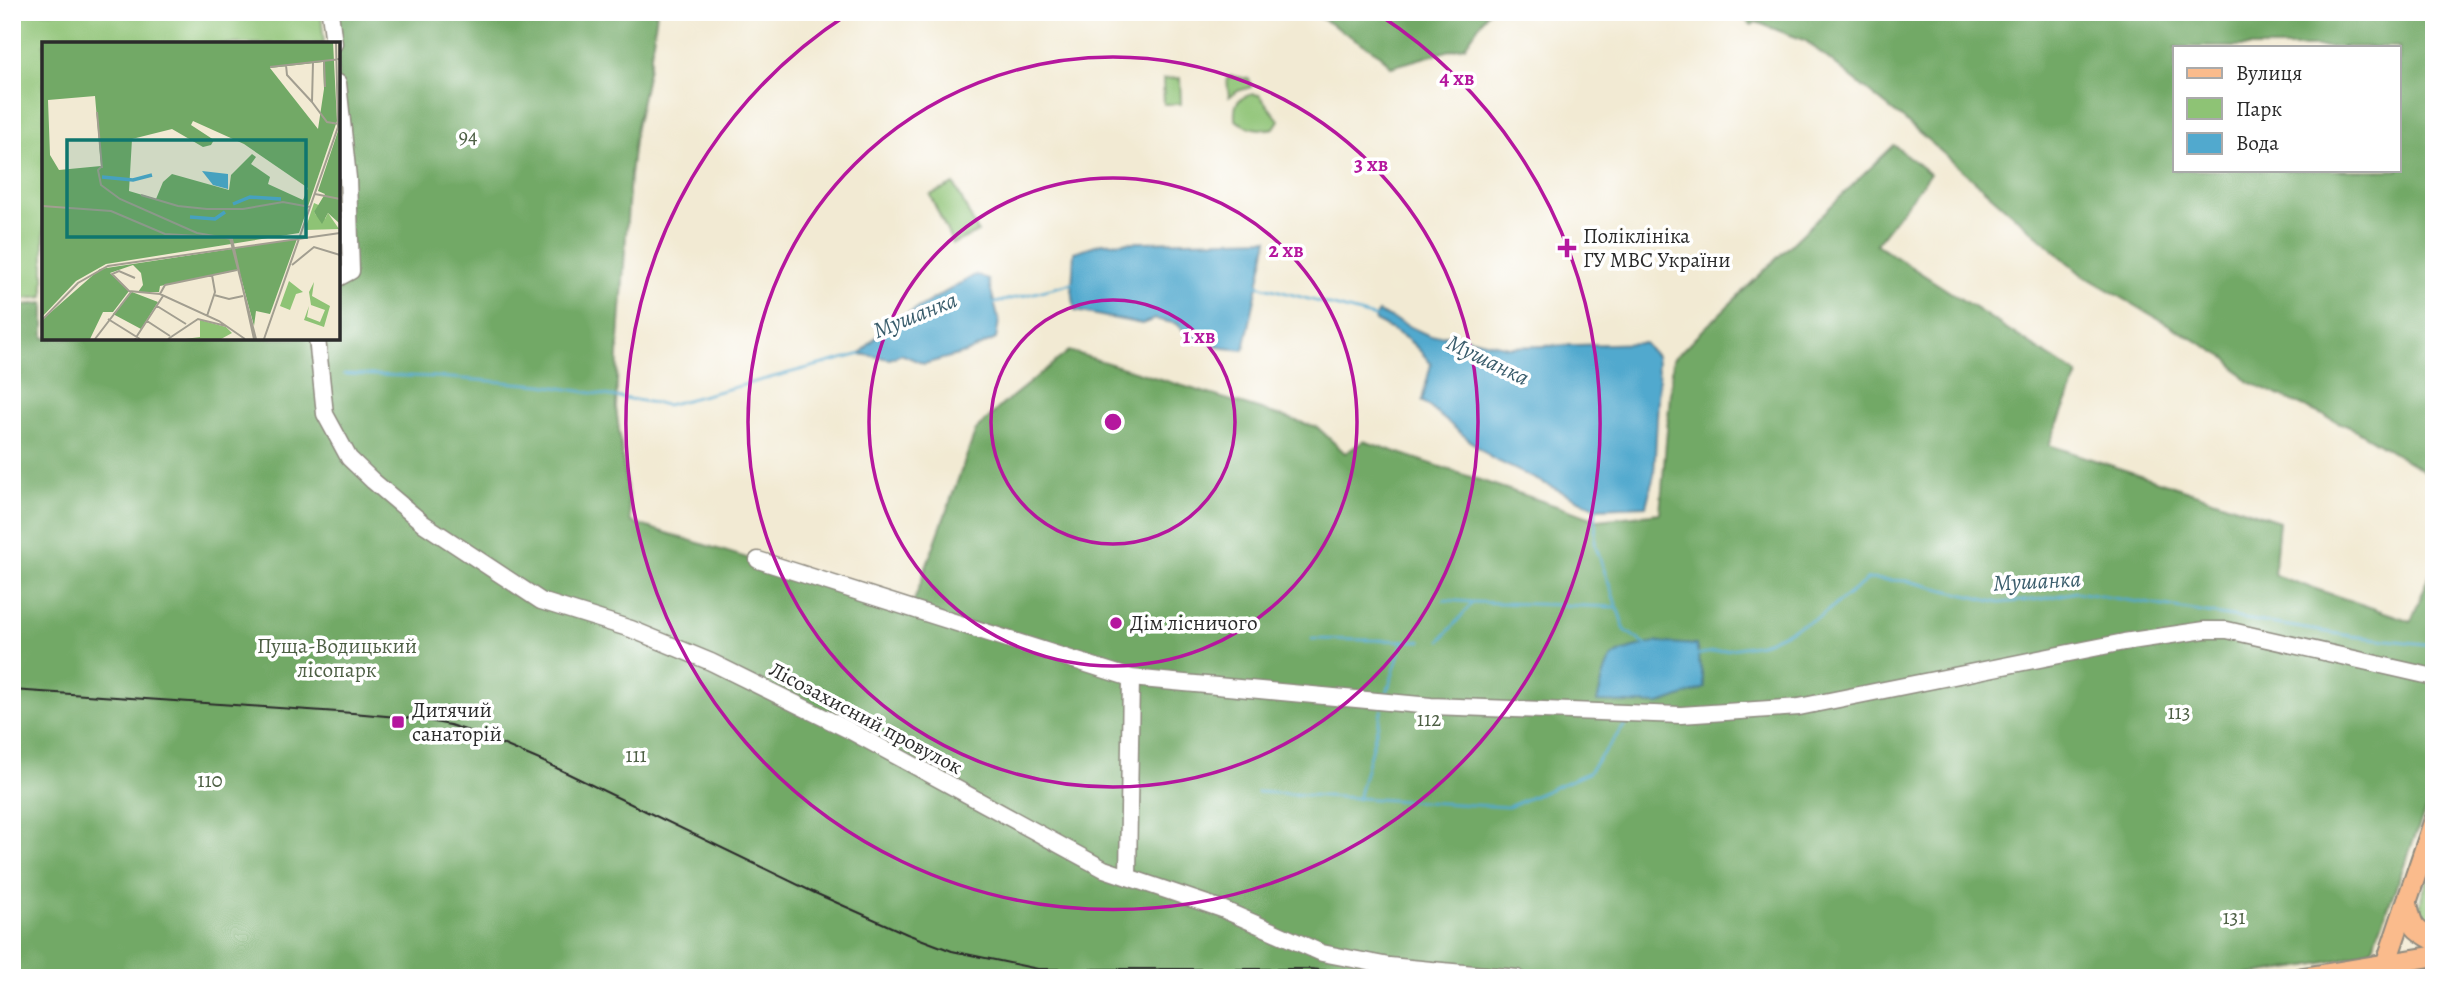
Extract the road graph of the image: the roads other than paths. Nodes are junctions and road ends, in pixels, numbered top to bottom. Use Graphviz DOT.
graph roads {
  1 [pos="330,12"];
  2 [pos="334,42"];
  3 [pos="340,102"];
  4 [pos="340,277"];
  5 [pos="317,340"];
  6 [pos="758,560"];
  7 [pos="2434,677"];
  8 [pos="1131,678"];
  9 [pos="2434,821"];
  10 [pos="1128,877"];
  11 [pos="2407,900"];
  12 [pos="2434,940"];
  13 [pos="2434,956"];
  14 [pos="2383,971"];
  15 [pos="1517,978"];
  16 [pos="2300,978"];
  1 -- 2 [label="street"];
  3 -- 4 [label="street"];
  5 -- 10 [label="street, Лісозахисний провулок"];
  6 -- 8 [label="street"];
  7 -- 8 [label="street"];
  8 -- 10 [label="street"];
  9 -- 11 [label="main road"];
  10 -- 15 [label="street, Лісозахисний провулок"];
  11 -- 12 [label="main road"];
  11 -- 14 [label="main road"];
  13 -- 14 [label="main road"];
  14 -- 16 [label="main road"];
}
